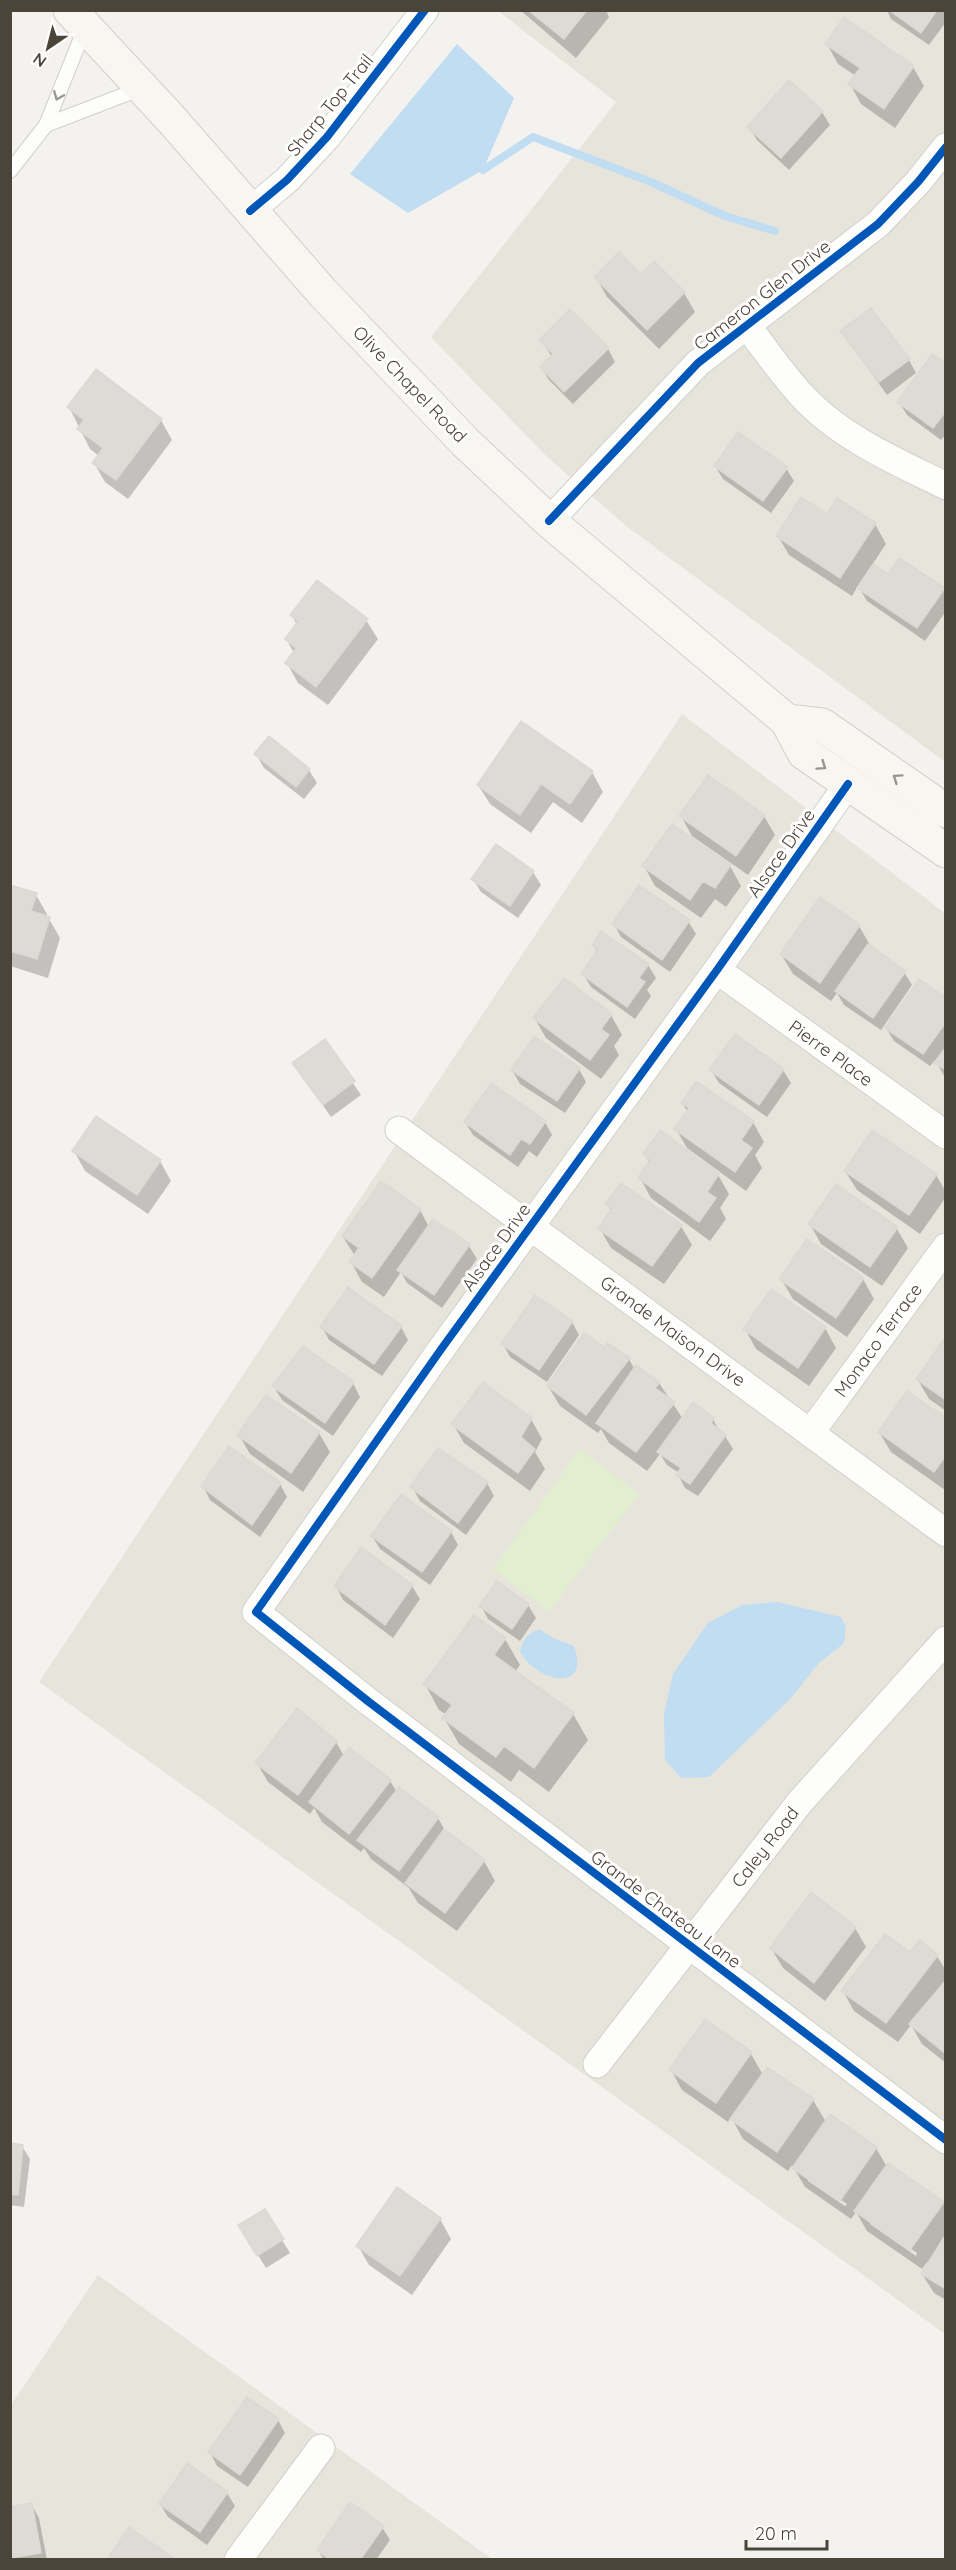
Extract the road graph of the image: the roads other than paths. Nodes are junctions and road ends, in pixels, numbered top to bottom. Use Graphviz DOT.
graph roads {
  1 [pos="425,10"];
  2 [pos="78,19"];
  3 [pos="142,88"];
  4 [pos="46,125"];
  5 [pos="945,147"];
  6 [pos="10,171"];
  7 [pos="250,211"];
  8 [pos="747,326"];
  9 [pos="945,486"];
  10 [pos="549,521"];
  11 [pos="787,721"];
  12 [pos="848,784"];
  13 [pos="945,812"];
  14 [pos="945,851"];
  15 [pos="717,970"];
  16 [pos="399,1130"];
  17 [pos="945,1135"];
  18 [pos="530,1226"];
  19 [pos="945,1247"];
  20 [pos="811,1432"];
  21 [pos="945,1533"];
  22 [pos="945,1640"];
  23 [pos="369,1702"];
  24 [pos="689,1944"];
  25 [pos="597,2064"];
  26 [pos="945,2140"];
  27 [pos="321,2448"];
  28 [pos="238,2559"];
  1 -- 7 [label="street, Sharp Top Trail"];
  2 -- 3 [label="main road, Olive Chapel Road"];
  2 -- 4 [label="lane, one-way"];
  3 -- 4 [label="lane"];
  3 -- 7 [label="main road, Olive Chapel Road"];
  4 -- 6 [label="lane"];
  5 -- 8 [label="street, Cameron Glen Drive"];
  7 -- 10 [label="main road, Olive Chapel Road"];
  8 -- 9 [label="street"];
  8 -- 10 [label="street, Cameron Glen Drive"];
  10 -- 11 [label="main road, Olive Chapel Road"];
  11 -- 12 [label="main road, Olive Chapel Road, one-way"];
  13 -- 11 [label="main road, one-way"];
  12 -- 14 [label="main road, Olive Chapel Road"];
  12 -- 15 [label="street, Alsace Drive"];
  15 -- 17 [label="street, Pierre Place"];
  15 -- 18 [label="street, Alsace Drive"];
  16 -- 18 [label="street, Grande Maison Drive"];
  18 -- 20 [label="street, Grande Maison Drive"];
  18 -- 23 [label="street, Alsace Drive"];
  19 -- 20 [label="street, Monaco Terrace"];
  20 -- 21 [label="street, Grande Maison Drive"];
  22 -- 24 [label="street, Caley Road"];
  23 -- 24 [label="street, Grande Chateau Lane"];
  24 -- 25 [label="street, Caley Road"];
  24 -- 26 [label="street, Grande Chateau Lane"];
  27 -- 28 [label="street"];
}
